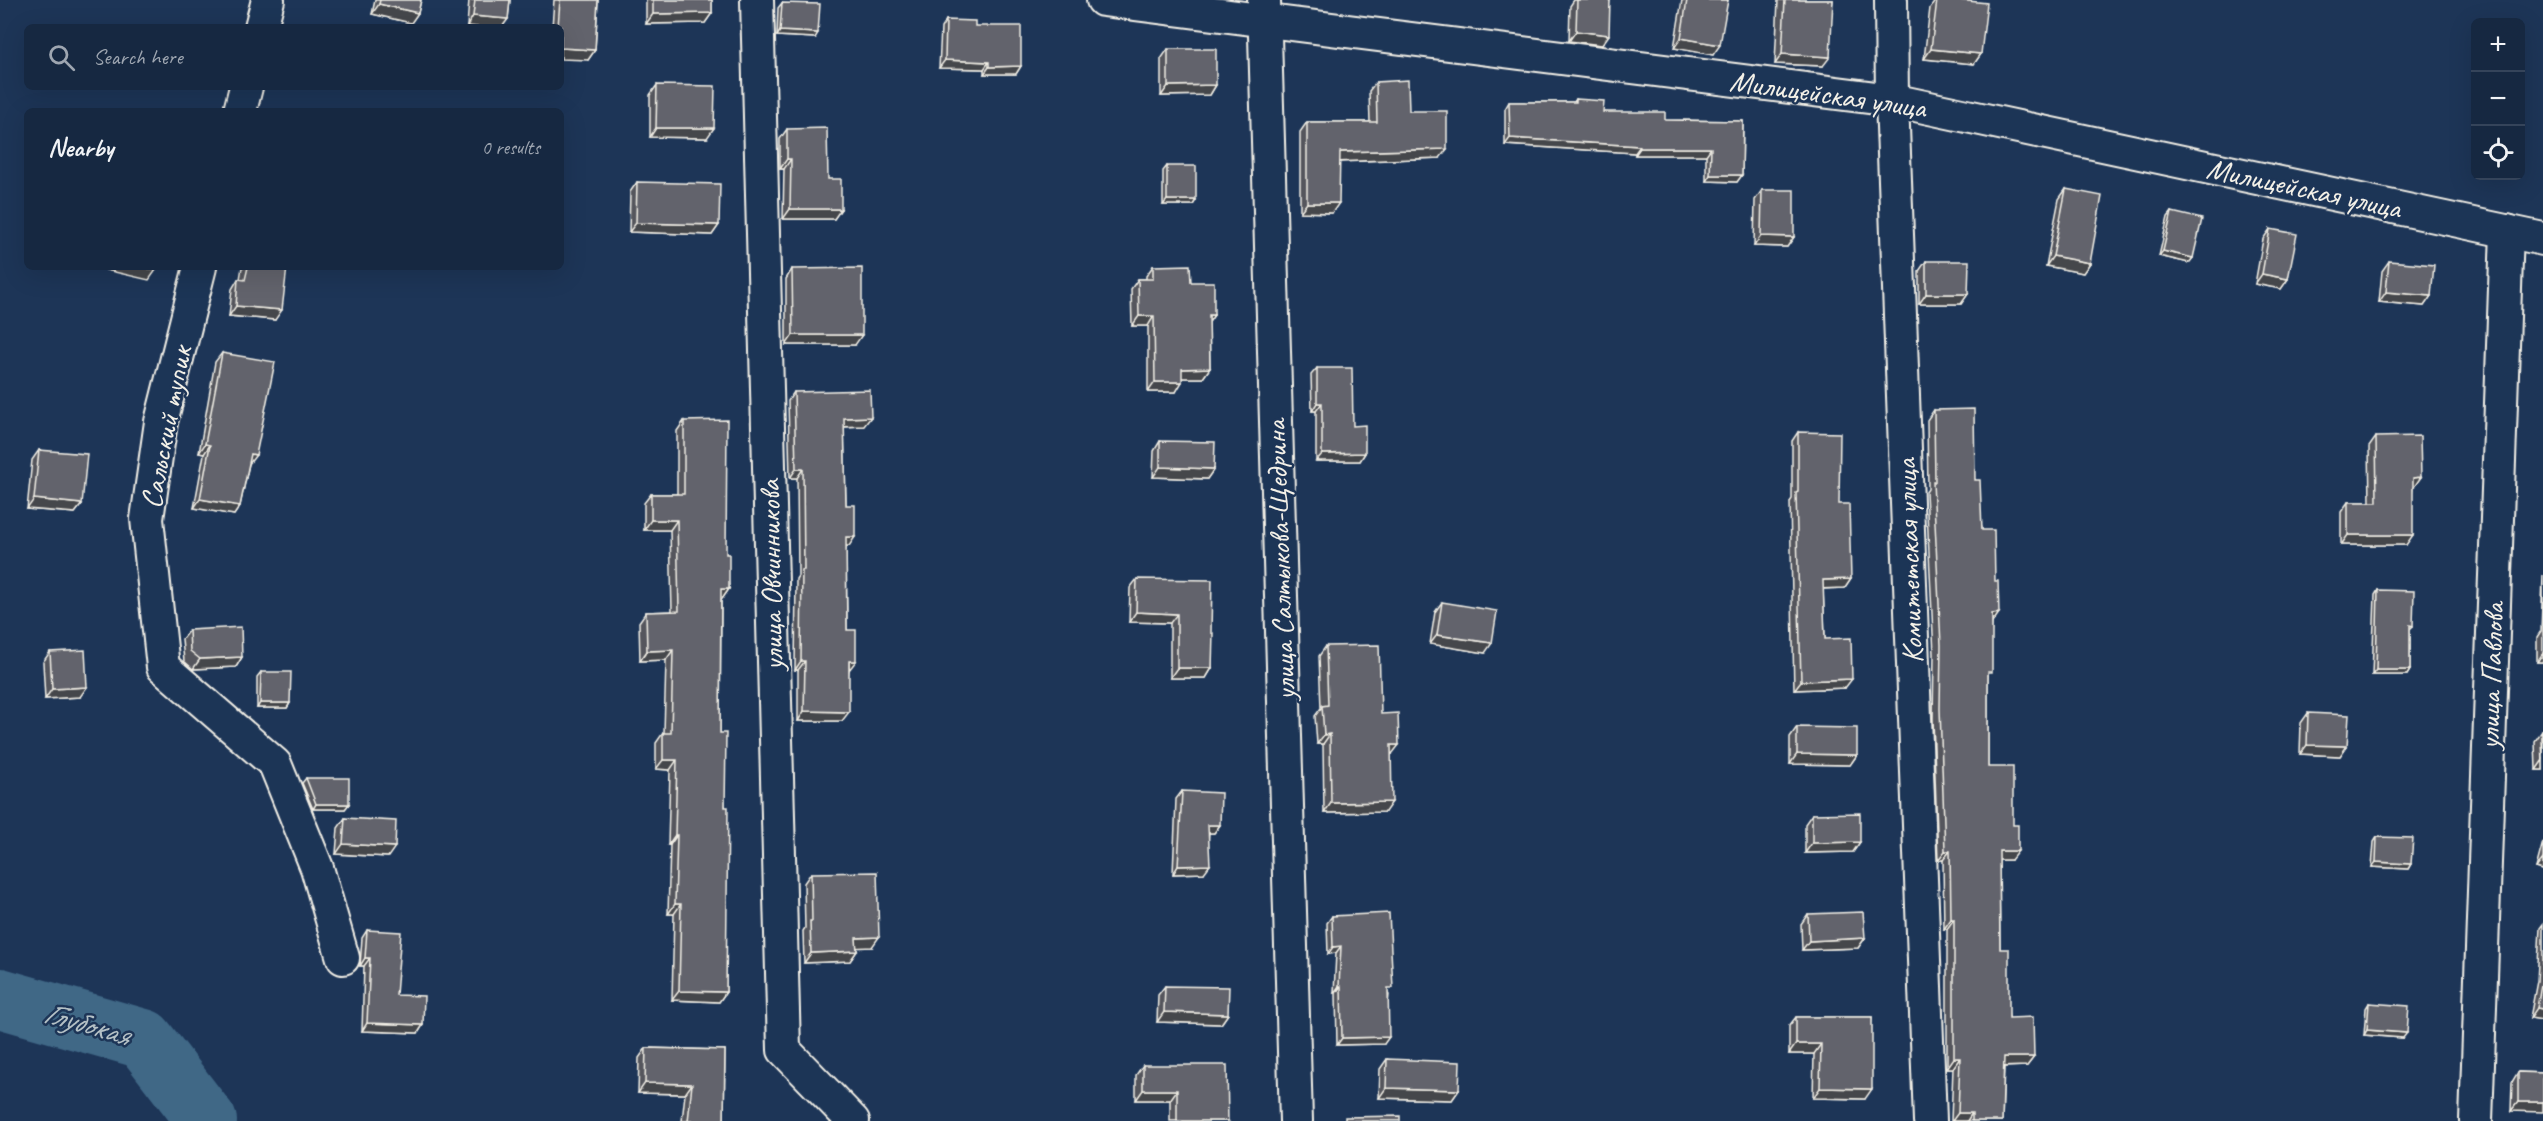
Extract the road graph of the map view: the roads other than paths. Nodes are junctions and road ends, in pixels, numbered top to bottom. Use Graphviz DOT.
graph roads {
  1 [pos="268,0"];
  2 [pos="757,0"];
  3 [pos="1104,0"];
  4 [pos="1891,0"];
  5 [pos="1264,11"];
  6 [pos="262,24"];
  7 [pos="245,90"];
  8 [pos="1892,100"];
  9 [pos="241,108"];
  10 [pos="2507,231"];
  11 [pos="2543,239"];
  12 [pos="199,270"];
  13 [pos="343,958"];
  14 [pos="853,1121"];
  15 [pos="1296,1121"];
  16 [pos="1930,1121"];
  17 [pos="2476,1121"];
  1 -- 6 [label="street"];
  2 -- 14 [label="street, улица Овчинникова"];
  3 -- 5 [label="street, Милицейская улица"];
  4 -- 8 [label="street, Комитетская улица"];
  5 -- 8 [label="street, Милицейская улица"];
  5 -- 15 [label="street, улица Салтыкова-Щедрина"];
  7 -- 9 [label="street"];
  8 -- 10 [label="street, Милицейская улица"];
  8 -- 16 [label="street, Комитетская улица"];
  10 -- 11 [label="street, Милицейская улица"];
  10 -- 17 [label="street, улица Павлова"];
  12 -- 13 [label="street, Сальский тупик"];
}
